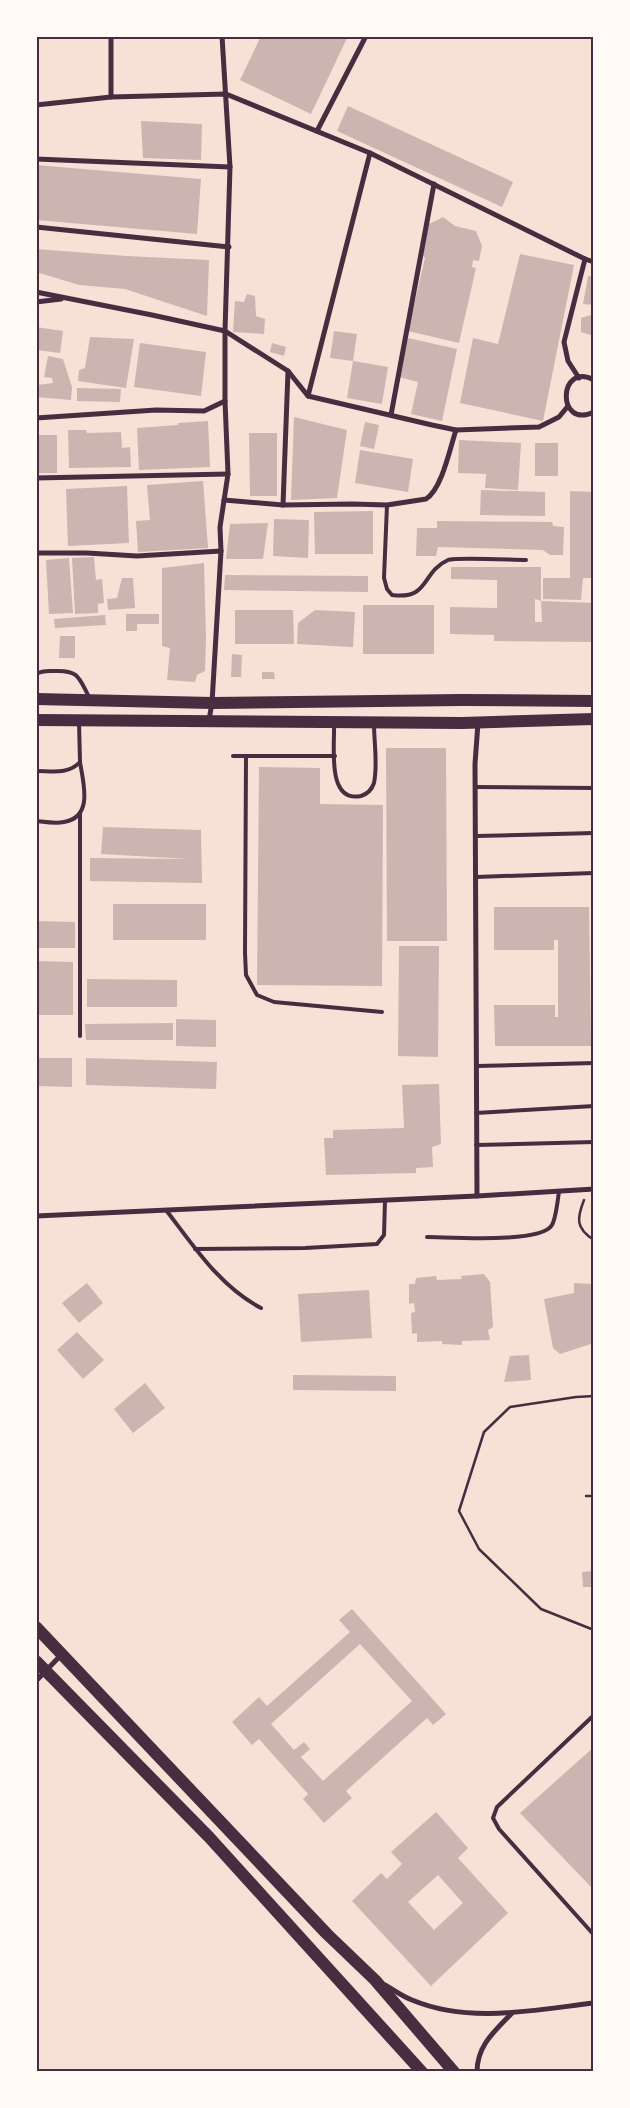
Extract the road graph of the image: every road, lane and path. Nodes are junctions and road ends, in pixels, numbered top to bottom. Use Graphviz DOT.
graph roads {
  1 [pos="110,36"];
  2 [pos="222,36"];
  3 [pos="366,36"];
  4 [pos="226,94"];
  5 [pos="111,97"];
  6 [pos="36,105"];
  7 [pos="317,131"];
  8 [pos="370,152"];
  9 [pos="36,159"];
  10 [pos="230,167"];
  11 [pos="434,184"];
  12 [pos="36,227"];
  13 [pos="229,247"];
  14 [pos="585,260"];
  15 [pos="594,262"];
  16 [pos="36,292"];
  17 [pos="64,298"];
  18 [pos="36,302"];
  19 [pos="225,331"];
  20 [pos="288,371"];
  21 [pos="579,378"];
  22 [pos="594,380"];
  23 [pos="308,396"];
  24 [pos="224,401"];
  25 [pos="568,406"];
  26 [pos="594,412"];
  27 [pos="391,415"];
  28 [pos="36,418"];
  29 [pos="456,430"];
  30 [pos="228,474"];
  31 [pos="36,478"];
  32 [pos="224,500"];
  33 [pos="283,505"];
  34 [pos="387,505"];
  35 [pos="221,552"];
  36 [pos="36,553"];
  37 [pos="526,560"];
  38 [pos="36,674"];
  39 [pos="36,700"];
  40 [pos="90,700"];
  41 [pos="594,701"];
  42 [pos="212,702"];
  43 [pos="594,719"];
  44 [pos="36,720"];
  45 [pos="79,720"];
  46 [pos="209,720"];
  47 [pos="334,722"];
  48 [pos="374,722"];
  49 [pos="478,722"];
  50 [pos="233,756"];
  51 [pos="246,756"];
  52 [pos="335,756"];
  53 [pos="80,762"];
  54 [pos="36,771"];
  55 [pos="476,787"];
  56 [pos="594,788"];
  57 [pos="80,813"];
  58 [pos="36,822"];
  59 [pos="594,833"];
  60 [pos="476,836"];
  61 [pos="594,873"];
  62 [pos="476,878"];
  63 [pos="382,1012"];
  64 [pos="80,1036"];
  65 [pos="594,1063"];
  66 [pos="476,1066"];
  67 [pos="594,1106"];
  68 [pos="476,1113"];
  69 [pos="594,1142"];
  70 [pos="476,1144"];
  71 [pos="591,1189"];
  72 [pos="559,1191"];
  73 [pos="477,1196"];
  74 [pos="385,1200"];
  75 [pos="166,1210"];
  76 [pos="36,1216"];
  77 [pos="427,1237"];
  78 [pos="594,1240"];
  79 [pos="196,1248"];
  80 [pos="261,1308"];
  81 [pos="594,1396"];
  82 [pos="586,1496"];
  83 [pos="594,1496"];
  84 [pos="36,1627"];
  85 [pos="594,1630"];
  86 [pos="62,1654"];
  87 [pos="36,1661"];
  88 [pos="45,1670"];
  89 [pos="36,1681"];
  90 [pos="594,1715"];
  91 [pos="327,1934"];
  92 [pos="594,1935"];
  93 [pos="310,1950"];
  94 [pos="375,1980"];
  95 [pos="594,2004"];
  96 [pos="512,2013"];
  97 [pos="422,2072"];
  98 [pos="454,2072"];
  99 [pos="477,2072"];
  1 -- 5 [label="street"];
  2 -- 4 [label="street"];
  3 -- 7 [label="street"];
  4 -- 5 [label="street"];
  4 -- 7 [label="street"];
  4 -- 10 [label="street"];
  5 -- 6 [label="street"];
  7 -- 8 [label="street"];
  8 -- 11 [label="street"];
  8 -- 23 [label="street"];
  9 -- 10 [label="street"];
  10 -- 13 [label="street"];
  11 -- 14 [label="street"];
  11 -- 27 [label="street"];
  12 -- 13 [label="street"];
  13 -- 19 [label="street"];
  14 -- 15 [label="street"];
  14 -- 21 [label="street"];
  16 -- 17 [label="street"];
  17 -- 18 [label="street"];
  17 -- 19 [label="street"];
  19 -- 20 [label="street"];
  19 -- 24 [label="street"];
  20 -- 23 [label="street"];
  20 -- 33 [label="street"];
  21 -- 22 [label="street"];
  21 -- 25 [label="street"];
  23 -- 27 [label="street"];
  24 -- 28 [label="street"];
  24 -- 30 [label="street"];
  25 -- 26 [label="street"];
  25 -- 29 [label="street"];
  27 -- 29 [label="street"];
  29 -- 34 [label="street"];
  30 -- 31 [label="street"];
  30 -- 32 [label="street"];
  32 -- 33 [label="street"];
  32 -- 35 [label="street"];
  33 -- 34 [label="street"];
  34 -- 37 [label="lane"];
  35 -- 36 [label="street"];
  35 -- 42 [label="street"];
  38 -- 40 [label="lane"];
  39 -- 40 [label="main road"];
  40 -- 42 [label="main road"];
  41 -- 42 [label="main road"];
  42 -- 46 [label="street"];
  43 -- 49 [label="main road"];
  44 -- 45 [label="main road"];
  45 -- 46 [label="main road"];
  45 -- 53 [label="lane"];
  46 -- 47 [label="main road"];
  47 -- 48 [label="main road"];
  47 -- 52 [label="lane"];
  48 -- 49 [label="main road"];
  48 -- 52 [label="lane"];
  49 -- 55 [label="street"];
  50 -- 51 [label="lane"];
  51 -- 52 [label="lane"];
  51 -- 63 [label="lane"];
  53 -- 54 [label="lane"];
  53 -- 57 [label="lane"];
  55 -- 56 [label="lane"];
  55 -- 60 [label="street"];
  57 -- 58 [label="lane"];
  57 -- 64 [label="lane"];
  59 -- 60 [label="lane"];
  60 -- 62 [label="street"];
  61 -- 62 [label="lane"];
  62 -- 66 [label="street"];
  65 -- 66 [label="lane"];
  66 -- 68 [label="street"];
  67 -- 68 [label="lane"];
  68 -- 70 [label="street"];
  69 -- 70 [label="lane"];
  70 -- 73 [label="street"];
  71 -- 72 [label="street"];
  71 -- 78 [label="path"];
  72 -- 73 [label="street"];
  72 -- 77 [label="lane"];
  73 -- 74 [label="street"];
  74 -- 75 [label="street"];
  74 -- 79 [label="lane"];
  75 -- 76 [label="street"];
  75 -- 79 [label="lane"];
  79 -- 80 [label="lane"];
  81 -- 85 [label="path"];
  82 -- 83 [label="path"];
  84 -- 86 [label="main road"];
  86 -- 88 [label="street"];
  86 -- 91 [label="main road"];
  87 -- 88 [label="main road"];
  88 -- 89 [label="street"];
  88 -- 93 [label="main road"];
  90 -- 92 [label="lane"];
  91 -- 93 [label="main road"];
  91 -- 94 [label="main road"];
  93 -- 97 [label="main road"];
  94 -- 96 [label="street"];
  94 -- 98 [label="main road"];
  95 -- 96 [label="street"];
  96 -- 99 [label="street"];
}
